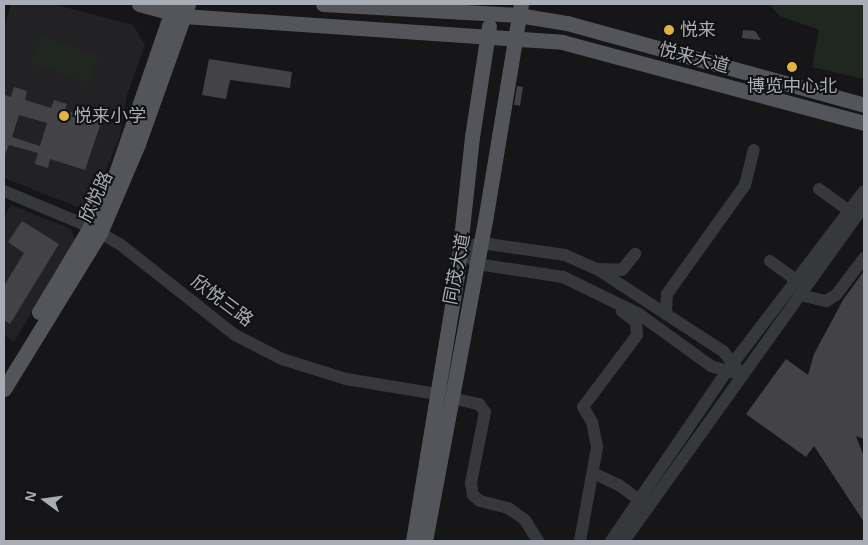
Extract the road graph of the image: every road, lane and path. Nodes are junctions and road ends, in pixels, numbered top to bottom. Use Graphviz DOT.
graph roads {
  1 [pos="139,4"];
  2 [pos="323,4"];
  3 [pos="179,9"];
  4 [pos="493,9"];
  5 [pos="520,9"];
  6 [pos="488,34"];
  7 [pos="514,36"];
  8 [pos="864,105"];
  9 [pos="864,123"];
  10 [pos="754,150"];
  11 [pos="819,189"];
  12 [pos="864,191"];
  13 [pos="5,195"];
  14 [pos="858,210"];
  15 [pos="95,230"];
  16 [pos="481,243"];
  17 [pos="461,249"];
  18 [pos="635,254"];
  19 [pos="864,258"];
  20 [pos="770,261"];
  21 [pos="477,264"];
  22 [pos="597,269"];
  23 [pos="796,280"];
  24 [pos="602,295"];
  25 [pos="800,295"];
  26 [pos="666,312"];
  27 [pos="730,368"];
  28 [pos="4,371"];
  29 [pos="742,375"];
  30 [pos="4,389"];
  31 [pos="445,396"];
  32 [pos="595,474"];
  33 [pos="639,500"];
  34 [pos="642,517"];
  35 [pos="413,541"];
  36 [pos="425,541"];
  37 [pos="538,541"];
  38 [pos="580,541"];
  39 [pos="611,541"];
  40 [pos="624,541"];
  1 -- 3 [label="main road, 悦来大道"];
  2 -- 4 [label="main road, 悦来大道"];
  3 -- 6 [label="main road, 悦来大道"];
  3 -- 15 [label="main road, 欣悦路"];
  4 -- 5 [label="main road, 悦来大道"];
  4 -- 6 [label="main road, 同茂大道"];
  5 -- 7 [label="main road, 同茂大道"];
  5 -- 8 [label="main road, 悦来大道"];
  6 -- 7 [label="main road, 悦来大道"];
  6 -- 17 [label="main road, 同茂大道"];
  7 -- 9 [label="main road, 悦来大道"];
  7 -- 16 [label="main road, 同茂大道"];
  10 -- 26 [label="street"];
  11 -- 14 [label="street"];
  12 -- 14 [label="street"];
  13 -- 15 [label="street, 欣悦三路"];
  14 -- 23 [label="street"];
  14 -- 25 [label="street"];
  15 -- 28 [label="main road, 欣悦路"];
  15 -- 30 [label="main road, 欣悦路"];
  15 -- 31 [label="street, 欣悦三路"];
  16 -- 17 [label="street"];
  16 -- 21 [label="main road, 同茂大道"];
  16 -- 22 [label="street"];
  17 -- 21 [label="street"];
  17 -- 31 [label="main road, 同茂大道"];
  18 -- 22 [label="street"];
  19 -- 25 [label="street"];
  20 -- 23 [label="street"];
  21 -- 24 [label="street"];
  21 -- 31 [label="main road, 同茂大道"];
  22 -- 26 [label="street"];
  23 -- 25 [label="street"];
  23 -- 27 [label="street"];
  24 -- 27 [label="street"];
  24 -- 32 [label="street"];
  25 -- 29 [label="street"];
  26 -- 27 [label="street"];
  27 -- 29 [label="street"];
  27 -- 33 [label="street"];
  29 -- 34 [label="street"];
  31 -- 35 [label="main road, 同茂大道"];
  31 -- 36 [label="main road, 同茂大道"];
  31 -- 37 [label="street, 欣悦三路"];
  32 -- 33 [label="street"];
  32 -- 38 [label="street"];
  33 -- 34 [label="street"];
  33 -- 39 [label="street"];
  34 -- 40 [label="street"];
}
